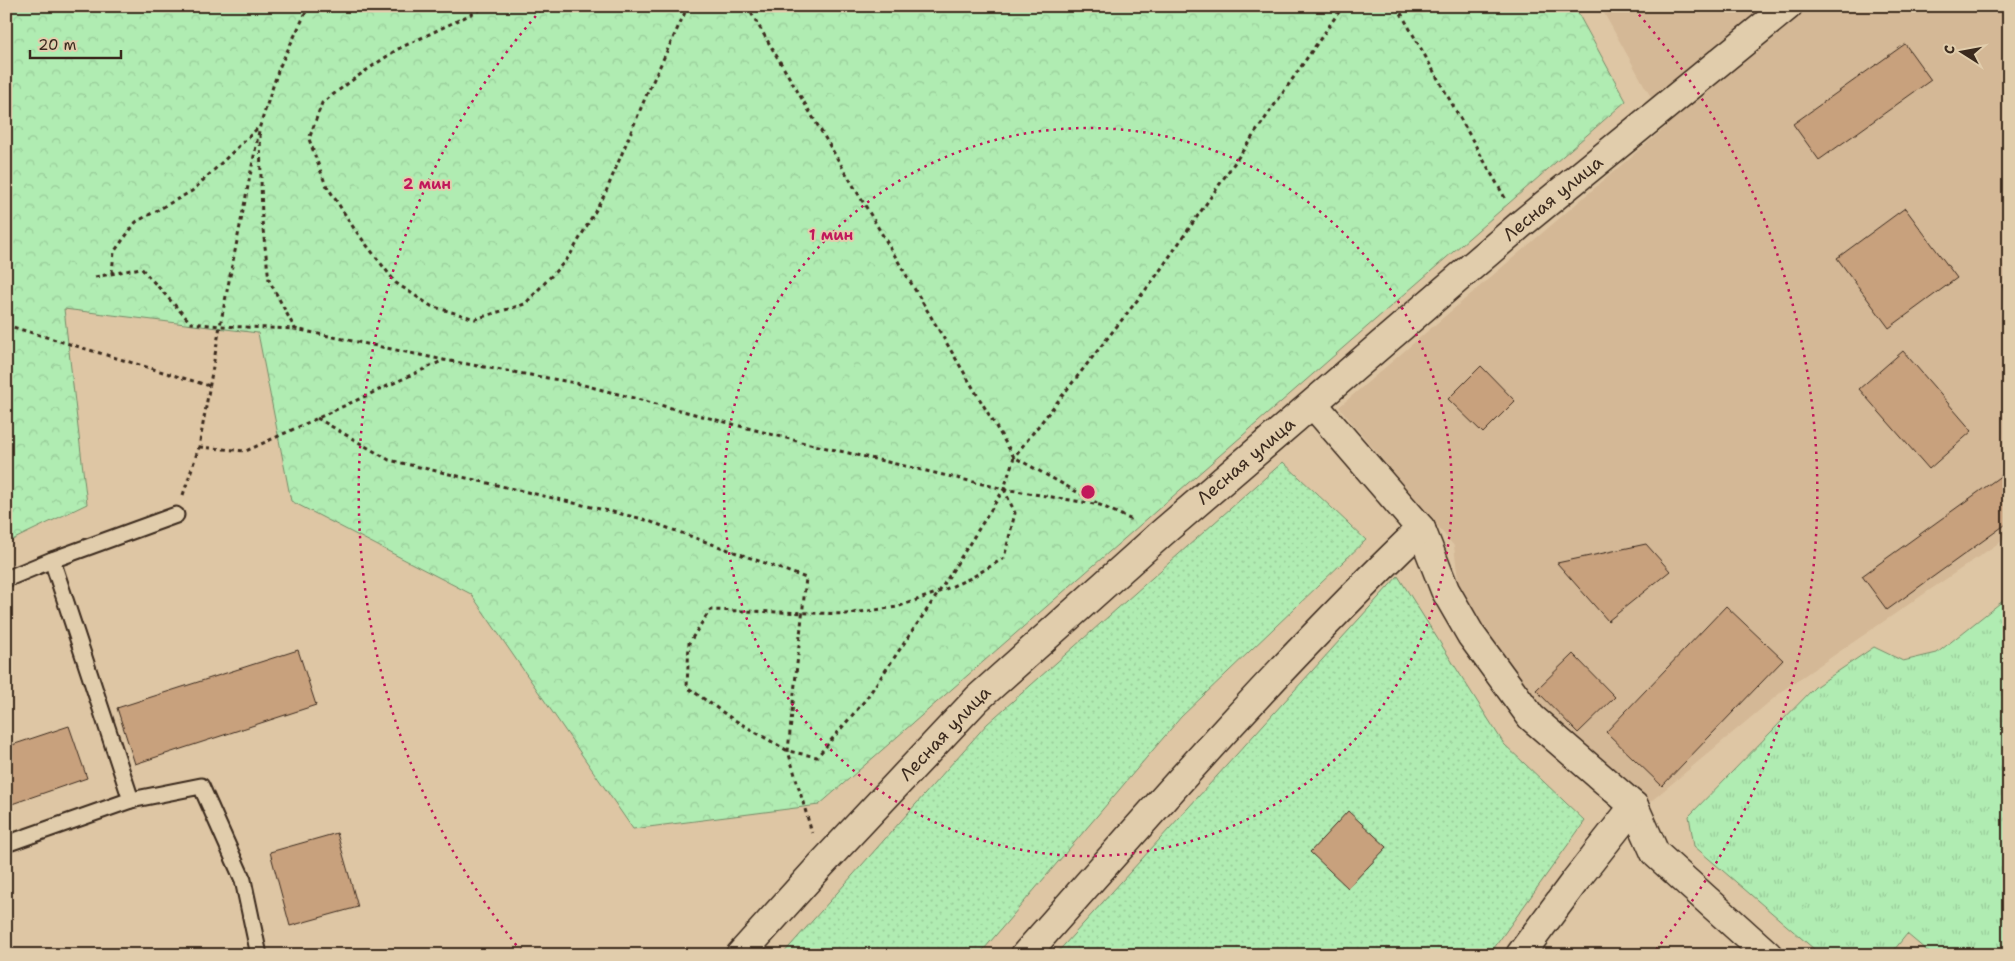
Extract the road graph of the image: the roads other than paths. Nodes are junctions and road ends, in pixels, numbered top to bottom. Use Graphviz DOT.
graph roads {
  1 [pos="1788,6"];
  2 [pos="1313,404"];
  3 [pos="176,515"];
  4 [pos="1421,529"];
  5 [pos="52,560"];
  6 [pos="6,579"];
  7 [pos="131,800"];
  8 [pos="1634,806"];
  9 [pos="6,844"];
  10 [pos="259,955"];
  11 [pos="740,955"];
  12 [pos="1025,955"];
  13 [pos="1520,955"];
  14 [pos="1768,955"];
  1 -- 2 [label="street, Лесная улица"];
  2 -- 4 [label="street"];
  2 -- 11 [label="street, Лесная улица"];
  3 -- 5 [label="lane"];
  4 -- 8 [label="street"];
  4 -- 12 [label="street"];
  5 -- 6 [label="lane"];
  5 -- 7 [label="lane"];
  7 -- 9 [label="lane"];
  7 -- 10 [label="lane"];
  8 -- 13 [label="street"];
  8 -- 14 [label="street"];
}
